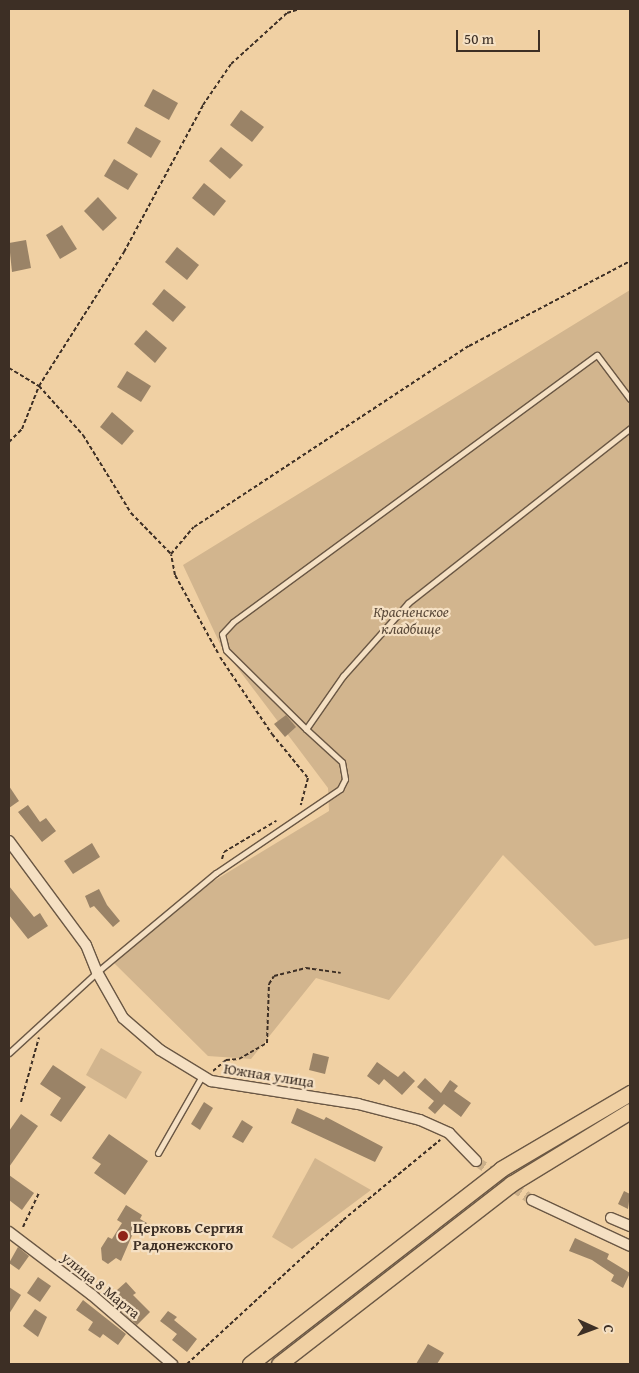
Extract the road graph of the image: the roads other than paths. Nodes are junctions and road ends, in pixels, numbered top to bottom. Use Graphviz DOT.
graph roads {
  1 [pos="630,399"];
  2 [pos="630,428"];
  3 [pos="306,730"];
  4 [pos="9,841"];
  5 [pos="97,972"];
  6 [pos="9,1053"];
  7 [pos="202,1075"];
  8 [pos="630,1093"];
  9 [pos="630,1111"];
  10 [pos="158,1153"];
  11 [pos="476,1160"];
  12 [pos="532,1200"];
  13 [pos="611,1218"];
  14 [pos="630,1226"];
  15 [pos="9,1232"];
  16 [pos="630,1246"];
  17 [pos="172,1364"];
  18 [pos="250,1364"];
  19 [pos="280,1364"];
  1 -- 3 [label="lane"];
  2 -- 3 [label="lane"];
  3 -- 5 [label="lane"];
  4 -- 5 [label="street, Южная улица"];
  5 -- 6 [label="lane"];
  5 -- 7 [label="street, Южная улица"];
  7 -- 10 [label="lane"];
  7 -- 11 [label="street, Южная улица"];
  8 -- 18 [label="main road"];
  9 -- 19 [label="main road"];
  12 -- 16 [label="street"];
  13 -- 14 [label="street"];
  15 -- 17 [label="street, улица 8 Марта"];
}
